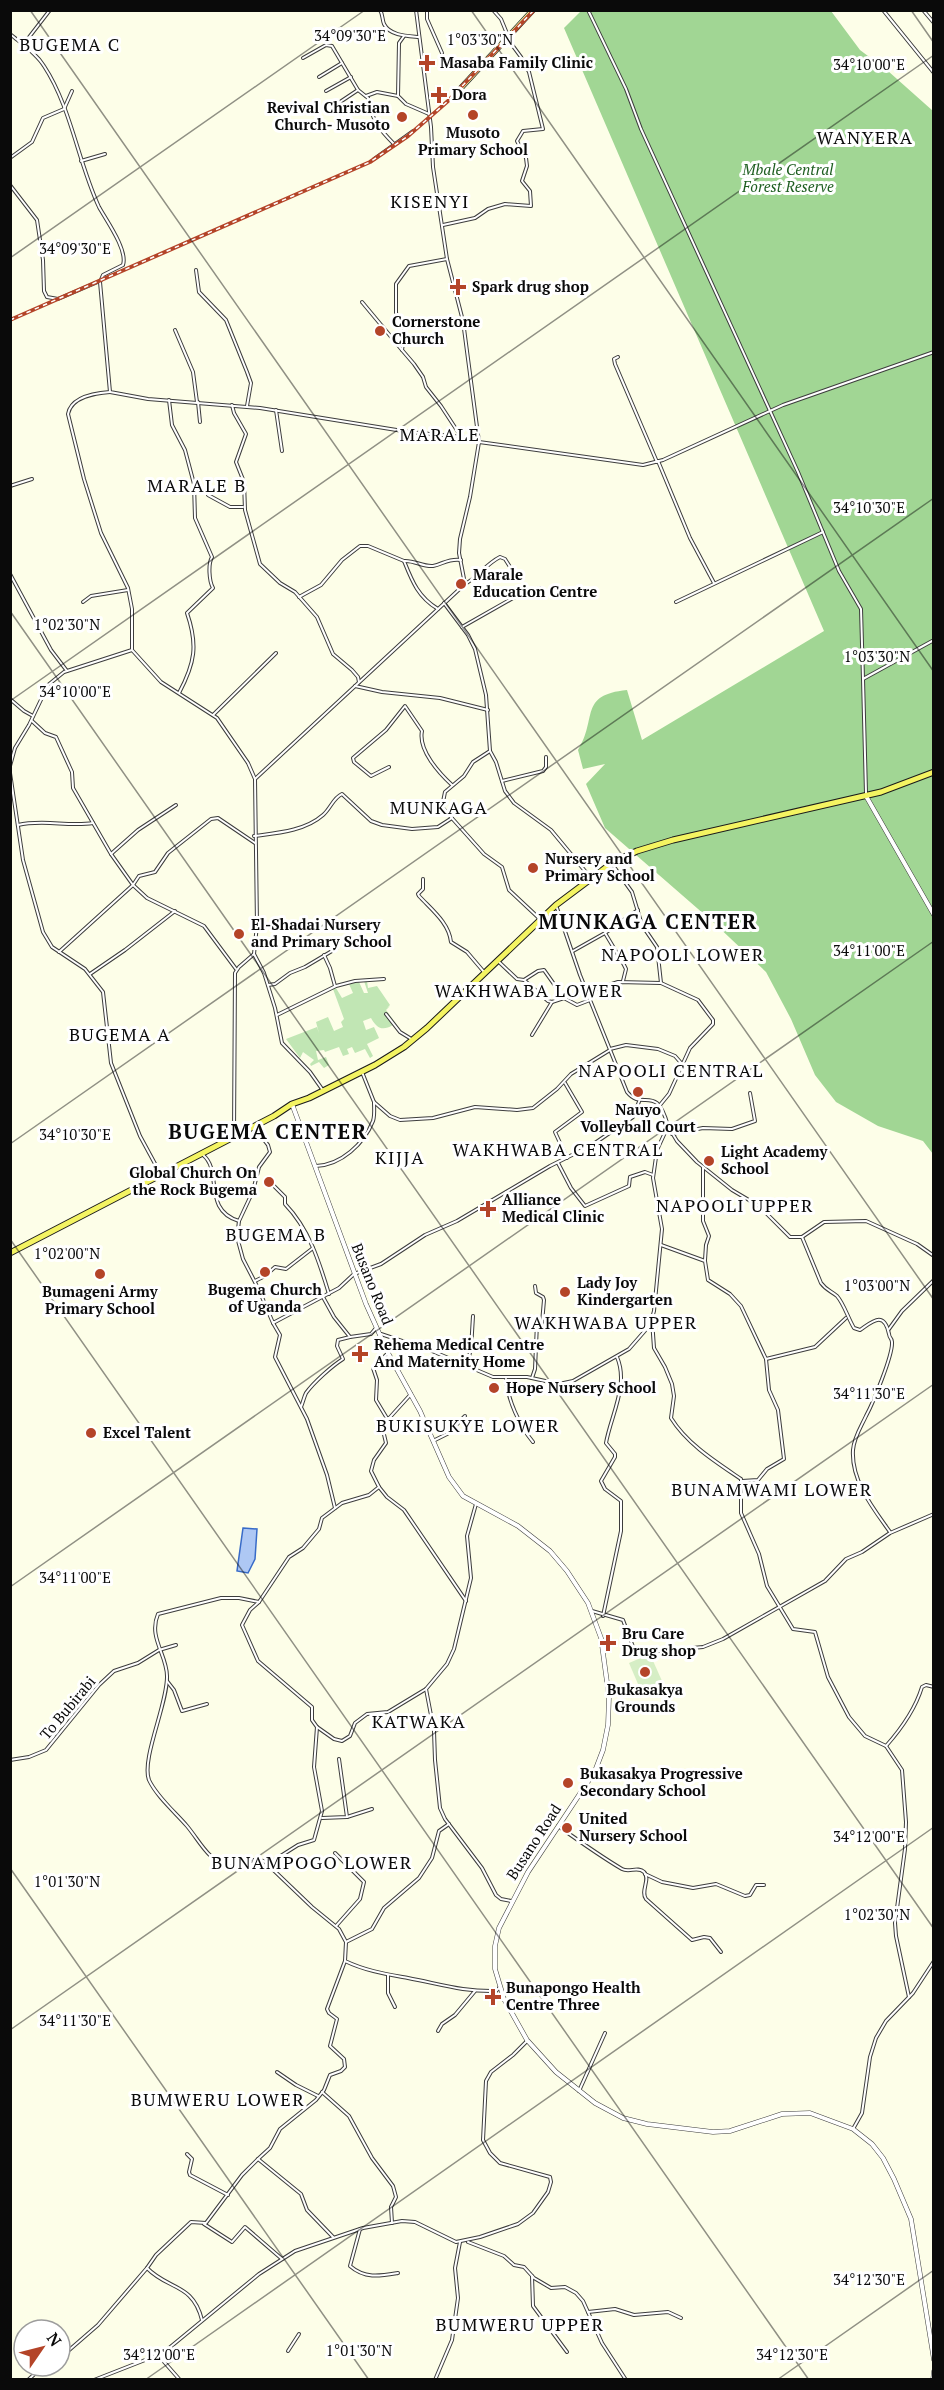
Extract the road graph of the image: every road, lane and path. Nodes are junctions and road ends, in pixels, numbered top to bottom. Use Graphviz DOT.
graph roads {
  1 [pos="50,10"];
  2 [pos="380,10"];
  3 [pos="416,10"];
  4 [pos="427,10"];
  5 [pos="493,10"];
  6 [pos="533,10"];
  7 [pos="588,10"];
  8 [pos="883,10"];
  9 [pos="923,10"];
  10 [pos="933,23"];
  11 [pos="10,34"];
  12 [pos="404,36"];
  13 [pos="420,37"];
  14 [pos="508,37"];
  15 [pos="23,45"];
  16 [pos="442,53"];
  17 [pos="303,58"];
  18 [pos="343,63"];
  19 [pos="933,73"];
  20 [pos="351,76"];
  21 [pos="319,77"];
  22 [pos="460,89"];
  23 [pos="358,90"];
  24 [pos="72,91"];
  25 [pos="326,91"];
  26 [pos="366,96"];
  27 [pos="398,96"];
  28 [pos="331,108"];
  29 [pos="64,109"];
  30 [pos="429,114"];
  31 [pos="413,131"];
  32 [pos="394,144"];
  33 [pos="105,154"];
  34 [pos="10,158"];
  35 [pos="374,159"];
  36 [pos="81,161"];
  37 [pos="10,185"];
  38 [pos="443,225"];
  39 [pos="447,259"];
  40 [pos="196,270"];
  41 [pos="100,281"];
  42 [pos="362,302"];
  43 [pos="175,330"];
  44 [pos="402,350"];
  45 [pos="933,352"];
  46 [pos="618,357"];
  47 [pos="110,392"];
  48 [pos="169,400"];
  49 [pos="197,402"];
  50 [pos="232,405"];
  51 [pos="247,407"];
  52 [pos="770,410"];
  53 [pos="276,411"];
  54 [pos="200,422"];
  55 [pos="460,436"];
  56 [pos="479,442"];
  57 [pos="282,451"];
  58 [pos="657,462"];
  59 [pos="32,479"];
  60 [pos="10,486"];
  61 [pos="208,495"];
  62 [pos="244,507"];
  63 [pos="823,532"];
  64 [pos="461,560"];
  65 [pos="404,561"];
  66 [pos="512,570"];
  67 [pos="10,574"];
  68 [pos="12,582"];
  69 [pos="714,583"];
  70 [pos="465,584"];
  71 [pos="540,588"];
  72 [pos="128,590"];
  73 [pos="299,597"];
  74 [pos="83,602"];
  75 [pos="676,602"];
  76 [pos="444,603"];
  77 [pos="439,609"];
  78 [pos="462,627"];
  79 [pos="933,640"];
  80 [pos="132,650"];
  81 [pos="276,653"];
  82 [pos="67,671"];
  83 [pos="862,679"];
  84 [pos="359,682"];
  85 [pos="355,686"];
  86 [pos="179,693"];
  87 [pos="10,699"];
  88 [pos="488,710"];
  89 [pos="213,715"];
  90 [pos="33,716"];
  91 [pos="31,720"];
  92 [pos="490,750"];
  93 [pos="546,758"];
  94 [pos="10,766"];
  95 [pos="389,767"];
  96 [pos="933,772"];
  97 [pos="10,773"];
  98 [pos="255,779"];
  99 [pos="502,782"];
  100 [pos="452,785"];
  101 [pos="866,796"];
  102 [pos="176,805"];
  103 [pos="452,818"];
  104 [pos="93,823"];
  105 [pos="18,825"];
  106 [pos="254,836"];
  107 [pos="255,843"];
  108 [pos="111,854"];
  109 [pos="612,862"];
  110 [pos="590,877"];
  111 [pos="423,879"];
  112 [pos="133,885"];
  113 [pos="556,905"];
  114 [pos="638,910"];
  115 [pos="175,911"];
  116 [pos="933,915"];
  117 [pos="541,920"];
  118 [pos="605,933"];
  119 [pos="337,948"];
  120 [pos="573,951"];
  121 [pos="59,952"];
  122 [pos="254,954"];
  123 [pos="324,955"];
  124 [pos="497,960"];
  125 [pos="236,969"];
  126 [pos="484,972"];
  127 [pos="89,974"];
  128 [pos="384,979"];
  129 [pos="524,980"];
  130 [pos="623,982"];
  131 [pos="661,983"];
  132 [pos="268,986"];
  133 [pos="335,987"];
  134 [pos="556,987"];
  135 [pos="587,992"];
  136 [pos="590,1000"];
  137 [pos="552,1002"];
  138 [pos="386,1014"];
  139 [pos="277,1015"];
  140 [pos="532,1035"];
  141 [pos="413,1040"];
  142 [pos="610,1049"];
  143 [pos="682,1064"];
  144 [pos="362,1071"];
  145 [pos="564,1081"];
  146 [pos="323,1091"];
  147 [pos="750,1093"];
  148 [pos="640,1099"];
  149 [pos="374,1102"];
  150 [pos="292,1104"];
  151 [pos="660,1105"];
  152 [pos="668,1125"];
  153 [pos="254,1126"];
  154 [pos="672,1134"];
  155 [pos="234,1136"];
  156 [pos="202,1153"];
  157 [pos="567,1158"];
  158 [pos="558,1163"];
  159 [pos="314,1166"];
  160 [pos="703,1167"];
  161 [pos="161,1175"];
  162 [pos="653,1175"];
  163 [pos="272,1181"];
  164 [pos="239,1221"];
  165 [pos="802,1237"];
  166 [pos="661,1245"];
  167 [pos="313,1248"];
  168 [pos="10,1253"];
  169 [pos="933,1254"];
  170 [pos="705,1261"];
  171 [pos="354,1274"];
  172 [pos="933,1280"];
  173 [pos="255,1281"];
  174 [pos="535,1286"];
  175 [pos="329,1294"];
  176 [pos="323,1297"];
  177 [pos="473,1316"];
  178 [pos="847,1317"];
  179 [pos="652,1320"];
  180 [pos="273,1323"];
  181 [pos="376,1328"];
  182 [pos="889,1329"];
  183 [pos="379,1333"];
  184 [pos="351,1337"];
  185 [pos="388,1353"];
  186 [pos="617,1357"];
  187 [pos="766,1359"];
  188 [pos="466,1367"];
  189 [pos="506,1378"];
  190 [pos="532,1378"];
  191 [pos="411,1394"];
  192 [pos="301,1407"];
  193 [pos="465,1416"];
  194 [pos="387,1420"];
  195 [pos="433,1441"];
  196 [pos="533,1442"];
  197 [pos="741,1481"];
  198 [pos="379,1487"];
  199 [pos="476,1504"];
  200 [pos="335,1508"];
  201 [pos="933,1514"];
  202 [pos="891,1533"];
  203 [pos="259,1602"];
  204 [pos="466,1602"];
  205 [pos="781,1607"];
  206 [pos="592,1611"];
  207 [pos="603,1616"];
  208 [pos="176,1645"];
  209 [pos="159,1650"];
  210 [pos="167,1681"];
  211 [pos="933,1686"];
  212 [pos="426,1689"];
  213 [pos="207,1704"];
  214 [pos="317,1727"];
  215 [pos="886,1746"];
  216 [pos="339,1759"];
  217 [pos="10,1760"];
  218 [pos="372,1809"];
  219 [pos="347,1817"];
  220 [pos="321,1818"];
  221 [pos="449,1824"];
  222 [pos="558,1826"];
  223 [pos="335,1852"];
  224 [pos="268,1864"];
  225 [pos="645,1874"];
  226 [pos="764,1885"];
  227 [pos="511,1901"];
  228 [pos="336,1926"];
  229 [pos="346,1942"];
  230 [pos="721,1953"];
  231 [pos="345,1961"];
  232 [pos="933,1961"];
  233 [pos="388,1975"];
  234 [pos="499,1988"];
  235 [pos="475,1991"];
  236 [pos="909,1998"];
  237 [pos="395,2007"];
  238 [pos="438,2031"];
  239 [pos="605,2033"];
  240 [pos="527,2040"];
  241 [pos="277,2072"];
  242 [pos="579,2091"];
  243 [pos="322,2092"];
  244 [pos="318,2096"];
  245 [pos="853,2129"];
  246 [pos="187,2154"];
  247 [pos="258,2159"];
  248 [pos="229,2195"];
  249 [pos="393,2223"];
  250 [pos="204,2224"];
  251 [pos="360,2229"];
  252 [pos="334,2238"];
  253 [pos="466,2241"];
  254 [pos="460,2242"];
  255 [pos="282,2259"];
  256 [pos="147,2268"];
  257 [pos="398,2273"];
  258 [pos="532,2276"];
  259 [pos="587,2312"];
  260 [pos="681,2318"];
  261 [pos="202,2320"];
  262 [pos="298,2334"];
  263 [pos="72,2348"];
  264 [pos="288,2351"];
  265 [pos="567,2352"];
  266 [pos="158,2355"];
  267 [pos="933,2361"];
  268 [pos="933,2370"];
  269 [pos="94,2379"];
  270 [pos="180,2379"];
  271 [pos="435,2379"];
  272 [pos="626,2379"];
  273 [pos="933,2379"];
  1 -- 15 [label="street"];
  2 -- 12 [label="street"];
  3 -- 13 [label="street"];
  4 -- 16 [label="street"];
  5 -- 14 [label="street"];
  6 -- 14 [label="main road"];
  7 -- 52 [label="street"];
  8 -- 19 [label="street"];
  9 -- 10 [label="street"];
  11 -- 15 [label="street"];
  12 -- 13 [label="street"];
  12 -- 27 [label="street"];
  13 -- 30 [label="street"];
  14 -- 22 [label="main road"];
  14 -- 38 [label="street"];
  15 -- 29 [label="street"];
  17 -- 18 [label="street"];
  18 -- 20 [label="street"];
  18 -- 21 [label="street"];
  20 -- 23 [label="street"];
  20 -- 25 [label="street"];
  23 -- 26 [label="street"];
  23 -- 28 [label="street"];
  24 -- 29 [label="street"];
  26 -- 27 [label="street"];
  26 -- 32 [label="street"];
  27 -- 30 [label="street"];
  29 -- 34 [label="street"];
  29 -- 36 [label="street"];
  30 -- 38 [label="street"];
  31 -- 32 [label="street"];
  32 -- 35 [label="street"];
  33 -- 36 [label="street"];
  36 -- 41 [label="street"];
  37 -- 41 [label="street"];
  38 -- 39 [label="street"];
  39 -- 44 [label="street"];
  39 -- 56 [label="street"];
  40 -- 51 [label="street"];
  41 -- 47 [label="street"];
  42 -- 44 [label="street"];
  43 -- 49 [label="street"];
  44 -- 55 [label="street"];
  45 -- 52 [label="street"];
  46 -- 58 [label="street"];
  47 -- 48 [label="street"];
  47 -- 72 [label="street"];
  48 -- 49 [label="street"];
  48 -- 86 [label="street"];
  49 -- 50 [label="street"];
  49 -- 54 [label="street"];
  50 -- 51 [label="street"];
  50 -- 62 [label="street"];
  51 -- 53 [label="street"];
  52 -- 58 [label="street"];
  52 -- 63 [label="street"];
  53 -- 55 [label="street"];
  53 -- 57 [label="street"];
  55 -- 56 [label="street"];
  56 -- 58 [label="street"];
  56 -- 64 [label="street"];
  58 -- 69 [label="street"];
  59 -- 60 [label="street"];
  61 -- 62 [label="street"];
  62 -- 73 [label="street"];
  63 -- 69 [label="street"];
  63 -- 83 [label="street"];
  64 -- 65 [label="street"];
  64 -- 70 [label="street"];
  65 -- 73 [label="street"];
  65 -- 77 [label="street"];
  66 -- 70 [label="street"];
  67 -- 68 [label="street"];
  68 -- 82 [label="street"];
  69 -- 75 [label="street"];
  70 -- 76 [label="street"];
  71 -- 78 [label="street"];
  72 -- 74 [label="street"];
  72 -- 80 [label="street"];
  73 -- 84 [label="street"];
  76 -- 77 [label="street"];
  76 -- 78 [label="street"];
  77 -- 84 [label="street"];
  78 -- 88 [label="street"];
  79 -- 83 [label="street"];
  80 -- 82 [label="street"];
  80 -- 86 [label="street"];
  81 -- 89 [label="street"];
  82 -- 90 [label="street"];
  83 -- 101 [label="street"];
  84 -- 85 [label="street"];
  85 -- 88 [label="street"];
  85 -- 98 [label="street"];
  86 -- 89 [label="street"];
  87 -- 90 [label="street"];
  88 -- 92 [label="street"];
  89 -- 98 [label="street"];
  90 -- 91 [label="street"];
  91 -- 94 [label="street"];
  91 -- 104 [label="street"];
  92 -- 99 [label="street"];
  92 -- 100 [label="street"];
  93 -- 99 [label="street"];
  95 -- 100 [label="street"];
  96 -- 101 [label="main road"];
  97 -- 105 [label="street"];
  98 -- 106 [label="street"];
  99 -- 110 [label="street"];
  100 -- 103 [label="street"];
  101 -- 109 [label="main road"];
  101 -- 116 [label="street"];
  102 -- 108 [label="street"];
  103 -- 106 [label="street"];
  103 -- 117 [label="street"];
  104 -- 105 [label="street"];
  104 -- 108 [label="street"];
  105 -- 121 [label="street"];
  106 -- 107 [label="street"];
  107 -- 112 [label="street"];
  107 -- 122 [label="street"];
  108 -- 112 [label="street"];
  109 -- 110 [label="main road"];
  109 -- 114 [label="street"];
  110 -- 113 [label="main road"];
  111 -- 126 [label="street"];
  112 -- 115 [label="street"];
  112 -- 121 [label="street"];
  113 -- 117 [label="main road"];
  113 -- 120 [label="street"];
  114 -- 118 [label="street"];
  114 -- 131 [label="street"];
  115 -- 125 [label="street"];
  115 -- 127 [label="street"];
  117 -- 124 [label="main road"];
  118 -- 120 [label="street"];
  118 -- 130 [label="street"];
  119 -- 123 [label="street"];
  120 -- 135 [label="street"];
  121 -- 127 [label="street"];
  122 -- 125 [label="street"];
  122 -- 132 [label="street"];
  123 -- 132 [label="street"];
  123 -- 133 [label="street"];
  124 -- 126 [label="main road"];
  124 -- 129 [label="street"];
  125 -- 155 [label="street"];
  126 -- 141 [label="main road"];
  127 -- 161 [label="street"];
  128 -- 133 [label="street"];
  129 -- 134 [label="street"];
  129 -- 137 [label="street"];
  130 -- 131 [label="street"];
  130 -- 135 [label="street"];
  131 -- 143 [label="street"];
  132 -- 139 [label="street"];
  133 -- 139 [label="street"];
  135 -- 136 [label="street"];
  136 -- 137 [label="street"];
  136 -- 142 [label="street"];
  137 -- 140 [label="street"];
  138 -- 141 [label="street"];
  139 -- 146 [label="street"];
  141 -- 144 [label="main road"];
  142 -- 143 [label="street"];
  142 -- 145 [label="street"];
  142 -- 148 [label="street"];
  143 -- 151 [label="street"];
  144 -- 146 [label="main road"];
  144 -- 149 [label="street"];
  145 -- 149 [label="street"];
  145 -- 157 [label="street"];
  146 -- 150 [label="main road"];
  147 -- 154 [label="street"];
  148 -- 151 [label="street"];
  148 -- 157 [label="street"];
  149 -- 159 [label="street"];
  150 -- 153 [label="main road"];
  150 -- 159 [label="street, Busano Road"];
  151 -- 152 [label="street"];
  152 -- 154 [label="street"];
  152 -- 162 [label="street"];
  153 -- 155 [label="main road"];
  153 -- 164 [label="street"];
  154 -- 160 [label="street"];
  155 -- 156 [label="main road"];
  156 -- 161 [label="main road"];
  156 -- 164 [label="street"];
  157 -- 158 [label="street"];
  158 -- 162 [label="street"];
  158 -- 171 [label="street"];
  159 -- 171 [label="street, Busano Road"];
  160 -- 165 [label="street"];
  160 -- 170 [label="street"];
  161 -- 168 [label="main road"];
  162 -- 166 [label="street"];
  163 -- 167 [label="street"];
  164 -- 173 [label="street"];
  165 -- 169 [label="street"];
  165 -- 178 [label="street"];
  166 -- 170 [label="street"];
  166 -- 179 [label="street"];
  167 -- 173 [label="street"];
  167 -- 175 [label="street"];
  170 -- 187 [label="street"];
  171 -- 175 [label="street"];
  171 -- 181 [label="street, Busano Road"];
  172 -- 182 [label="street"];
  173 -- 180 [label="street"];
  174 -- 190 [label="street"];
  175 -- 176 [label="street"];
  176 -- 180 [label="street"];
  176 -- 184 [label="street"];
  177 -- 188 [label="street"];
  178 -- 182 [label="street"];
  178 -- 187 [label="street"];
  179 -- 186 [label="street"];
  179 -- 197 [label="street"];
  180 -- 192 [label="street"];
  181 -- 183 [label="street, Busano Road"];
  181 -- 184 [label="street"];
  182 -- 202 [label="street"];
  183 -- 185 [label="street, Busano Road"];
  183 -- 188 [label="street"];
  184 -- 192 [label="street"];
  185 -- 191 [label="street, Busano Road"];
  185 -- 194 [label="street"];
  186 -- 190 [label="street"];
  186 -- 207 [label="street"];
  187 -- 197 [label="street"];
  188 -- 189 [label="street"];
  189 -- 190 [label="street"];
  189 -- 196 [label="street"];
  191 -- 194 [label="street"];
  191 -- 195 [label="street, Busano Road"];
  192 -- 200 [label="street"];
  193 -- 195 [label="street"];
  194 -- 198 [label="street"];
  195 -- 199 [label="street, Busano Road"];
  197 -- 205 [label="street"];
  198 -- 200 [label="street"];
  198 -- 204 [label="street"];
  199 -- 204 [label="street"];
  199 -- 206 [label="street, Busano Road"];
  200 -- 203 [label="street"];
  201 -- 202 [label="street"];
  202 -- 205 [label="street"];
  203 -- 209 [label="street"];
  203 -- 214 [label="street"];
  204 -- 212 [label="street"];
  205 -- 207 [label="street"];
  205 -- 215 [label="street"];
  206 -- 207 [label="street"];
  206 -- 222 [label="street, Busano Road"];
  208 -- 209 [label="street, To Bubirabi"];
  209 -- 210 [label="street"];
  209 -- 217 [label="street, To Bubirabi"];
  210 -- 213 [label="street"];
  210 -- 224 [label="street"];
  211 -- 215 [label="street"];
  212 -- 214 [label="street"];
  212 -- 221 [label="street"];
  214 -- 220 [label="street"];
  215 -- 236 [label="street"];
  216 -- 219 [label="street"];
  218 -- 219 [label="street"];
  219 -- 220 [label="street"];
  220 -- 224 [label="street"];
  221 -- 227 [label="street"];
  221 -- 229 [label="street"];
  222 -- 225 [label="street"];
  222 -- 227 [label="street, Busano Road"];
  223 -- 228 [label="street"];
  224 -- 228 [label="street"];
  225 -- 226 [label="street"];
  225 -- 230 [label="street"];
  227 -- 234 [label="street, Busano Road"];
  228 -- 229 [label="street"];
  229 -- 231 [label="street"];
  231 -- 233 [label="street"];
  231 -- 243 [label="street"];
  232 -- 236 [label="street"];
  233 -- 235 [label="street"];
  233 -- 237 [label="street"];
  234 -- 235 [label="street"];
  234 -- 240 [label="street, Busano Road"];
  235 -- 238 [label="street"];
  236 -- 245 [label="street"];
  239 -- 242 [label="street"];
  240 -- 242 [label="street, Busano Road"];
  240 -- 253 [label="street"];
  241 -- 244 [label="street"];
  242 -- 245 [label="street, Busano Road"];
  243 -- 244 [label="street"];
  243 -- 249 [label="street"];
  244 -- 247 [label="street"];
  245 -- 267 [label="street, Busano Road"];
  246 -- 248 [label="street"];
  247 -- 248 [label="street"];
  247 -- 252 [label="street"];
  248 -- 250 [label="street"];
  249 -- 251 [label="street"];
  249 -- 254 [label="street"];
  250 -- 255 [label="street"];
  250 -- 256 [label="street"];
  251 -- 252 [label="street"];
  251 -- 257 [label="street"];
  252 -- 255 [label="street"];
  253 -- 254 [label="street"];
  253 -- 258 [label="street"];
  254 -- 271 [label="street"];
  255 -- 261 [label="street"];
  256 -- 261 [label="street"];
  256 -- 263 [label="street"];
  258 -- 259 [label="street"];
  258 -- 265 [label="street"];
  259 -- 260 [label="street"];
  259 -- 272 [label="street"];
  261 -- 266 [label="street"];
  262 -- 264 [label="street"];
  266 -- 269 [label="street"];
  266 -- 270 [label="street"];
  268 -- 273 [label="street"];
}
